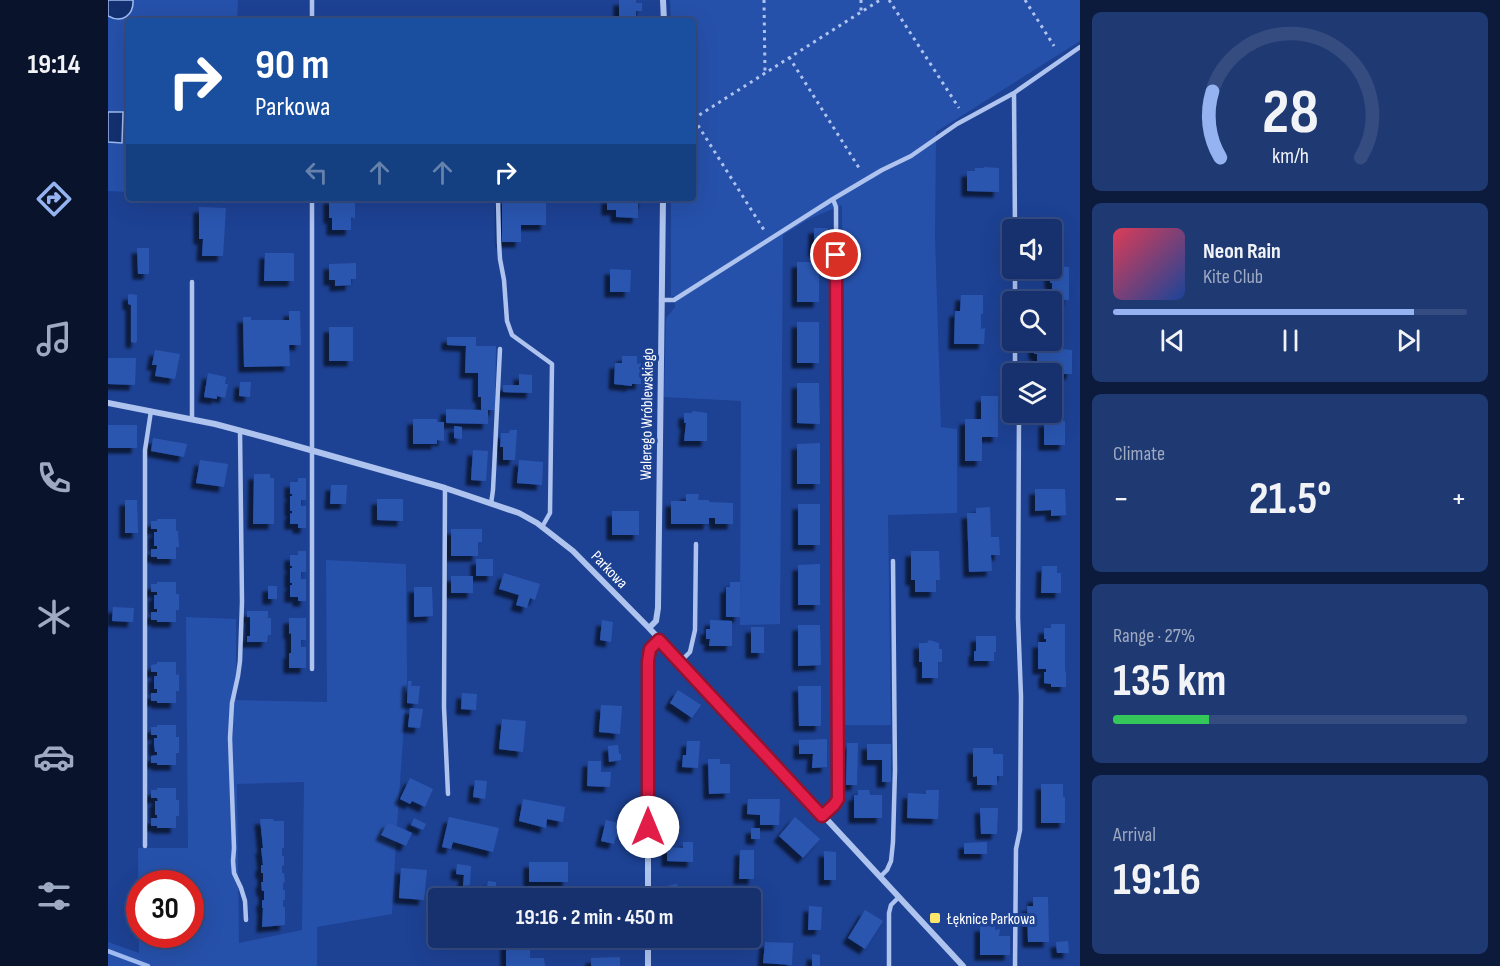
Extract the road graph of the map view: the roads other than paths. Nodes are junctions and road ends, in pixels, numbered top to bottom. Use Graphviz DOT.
graph roads {
  1 [pos="312,0"];
  2 [pos="663,0"];
  3 [pos="312,18"];
  4 [pos="664,18"];
  5 [pos="1080,47"];
  6 [pos="1014,93"];
  7 [pos="832,199"];
  8 [pos="312,201"];
  9 [pos="498,201"];
  10 [pos="663,201"];
  11 [pos="1015,219"];
  12 [pos="192,282"];
  13 [pos="661,300"];
  14 [pos="500,349"];
  15 [pos="108,404"];
  16 [pos="151,411"];
  17 [pos="192,419"];
  18 [pos="1019,423"];
  19 [pos="240,430"];
  20 [pos="313,451"];
  21 [pos="445,489"];
  22 [pos="491,504"];
  23 [pos="542,526"];
  24 [pos="696,544"];
  25 [pos="893,561"];
  26 [pos="649,628"];
  27 [pos="659,640"];
  28 [pos="680,662"];
  29 [pos="312,669"];
  30 [pos="448,794"];
  31 [pos="822,816"];
  32 [pos="146,846"];
  33 [pos="880,877"];
  34 [pos="648,888"];
  35 [pos="899,897"];
  36 [pos="246,920"];
  37 [pos="648,948"];
  38 [pos="648,966"];
  39 [pos="889,966"];
  40 [pos="963,966"];
  41 [pos="1014,966"];
  1 -- 3 [label="lane"];
  2 -- 4 [label="street"];
  5 -- 6 [label="lane"];
  6 -- 7 [label="lane"];
  6 -- 11 [label="lane"];
  7 -- 13 [label="lane"];
  7 -- 31 [label="lane"];
  8 -- 20 [label="lane"];
  9 -- 23 [label="lane"];
  10 -- 13 [label="street, Walerego Wróblewskiego"];
  12 -- 17 [label="lane"];
  13 -- 26 [label="street, Walerego Wróblewskiego"];
  14 -- 22 [label="lane"];
  15 -- 16 [label="street, Parkowa"];
  16 -- 17 [label="street, Parkowa"];
  16 -- 32 [label="lane"];
  17 -- 19 [label="street, Parkowa"];
  18 -- 41 [label="lane"];
  19 -- 20 [label="street, Parkowa"];
  19 -- 36 [label="lane"];
  20 -- 21 [label="street, Parkowa"];
  20 -- 29 [label="lane"];
  21 -- 22 [label="street, Parkowa"];
  21 -- 30 [label="lane"];
  22 -- 23 [label="street, Parkowa"];
  23 -- 26 [label="street, Parkowa"];
  24 -- 28 [label="lane"];
  25 -- 33 [label="lane"];
  26 -- 27 [label="street, Parkowa"];
  27 -- 28 [label="street, Parkowa"];
  27 -- 34 [label="street"];
  28 -- 31 [label="street, Parkowa"];
  31 -- 33 [label="street, Parkowa"];
  33 -- 35 [label="street, Parkowa"];
  35 -- 39 [label="lane"];
  35 -- 40 [label="street, Parkowa"];
  37 -- 38 [label="street"];
}
